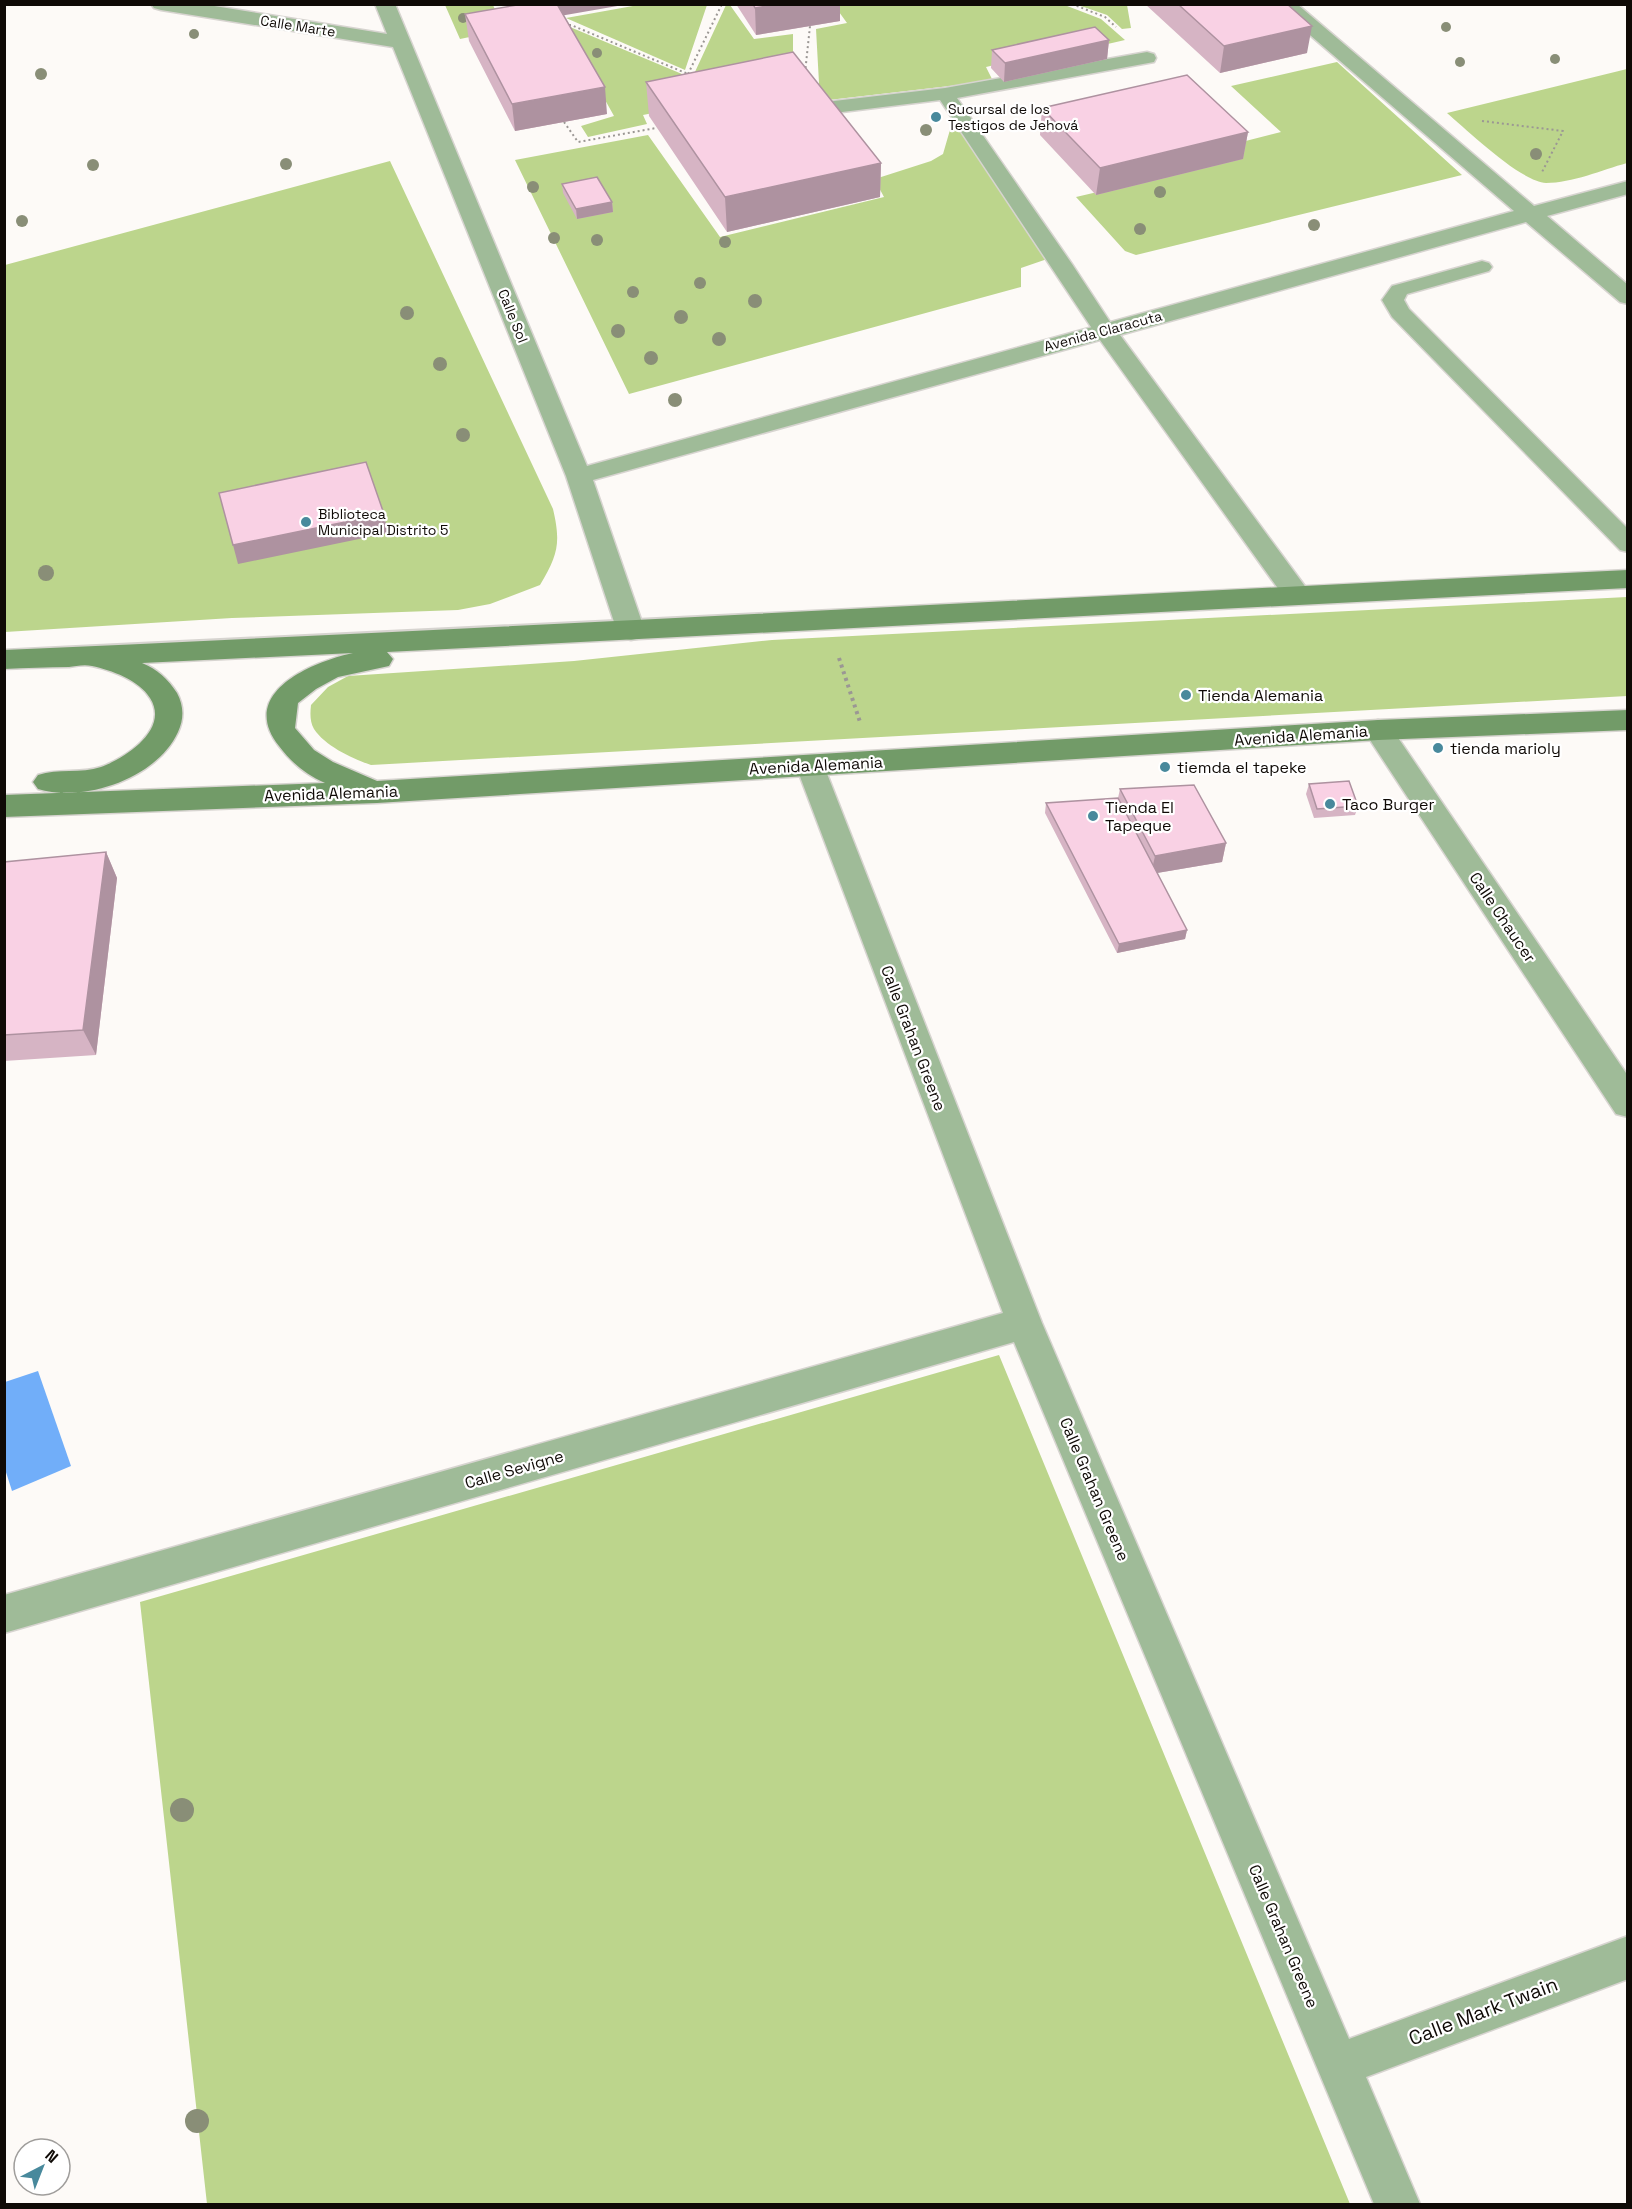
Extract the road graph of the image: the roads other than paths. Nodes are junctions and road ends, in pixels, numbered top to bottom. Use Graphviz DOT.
graph roads {
  1 [pos="161,4"];
  2 [pos="385,4"];
  3 [pos="1284,4"];
  4 [pos="399,42"];
  5 [pos="1147,58"];
  6 [pos="945,94"];
  7 [pos="834,107"];
  8 [pos="1628,187"];
  9 [pos="1530,214"];
  10 [pos="1482,267"];
  11 [pos="1628,297"];
  12 [pos="1105,331"];
  13 [pos="579,476"];
  14 [pos="1628,544"];
  15 [pos="1628,579"];
  16 [pos="1297,595"];
  17 [pos="631,631"];
  18 [pos="535,634"];
  19 [pos="91,656"];
  20 [pos="4,660"];
  21 [pos="1628,720"];
  22 [pos="1378,730"];
  23 [pos="810,766"];
  24 [pos="4,785"];
  25 [pos="377,792"];
  26 [pos="4,806"];
  27 [pos="1628,1104"];
  28 [pos="1024,1323"];
  29 [pos="4,1614"];
  30 [pos="1628,1957"];
  31 [pos="1339,2065"];
  32 [pos="1397,2205"];
  1 -- 4 [label="street, Calle Marte"];
  2 -- 4 [label="street, Calle Sol"];
  3 -- 9 [label="street"];
  4 -- 13 [label="street, Calle Sol"];
  5 -- 6 [label="lane"];
  6 -- 7 [label="lane"];
  6 -- 12 [label="lane"];
  8 -- 9 [label="street, Avenida Claracuta"];
  9 -- 11 [label="street"];
  9 -- 12 [label="street, Avenida Claracuta"];
  10 -- 14 [label="lane"];
  12 -- 13 [label="street, Avenida Claracuta"];
  12 -- 16 [label="street"];
  13 -- 17 [label="street, Calle Sol"];
  15 -- 16 [label="main road"];
  16 -- 17 [label="main road"];
  17 -- 18 [label="main road"];
  18 -- 19 [label="main road"];
  18 -- 25 [label="main road"];
  19 -- 20 [label="main road"];
  19 -- 24 [label="main road"];
  21 -- 22 [label="main road, Avenida Alemania"];
  22 -- 23 [label="main road, Avenida Alemania"];
  22 -- 27 [label="street, Calle Chaucer"];
  23 -- 25 [label="main road, Avenida Alemania"];
  23 -- 28 [label="street, Calle Grahan Greene"];
  25 -- 26 [label="main road, Avenida Alemania"];
  28 -- 29 [label="street, Calle Sevigne"];
  28 -- 31 [label="street, Calle Grahan Greene"];
  30 -- 31 [label="street, Calle Mark Twain"];
  31 -- 32 [label="street, Calle Grahan Greene"];
}
